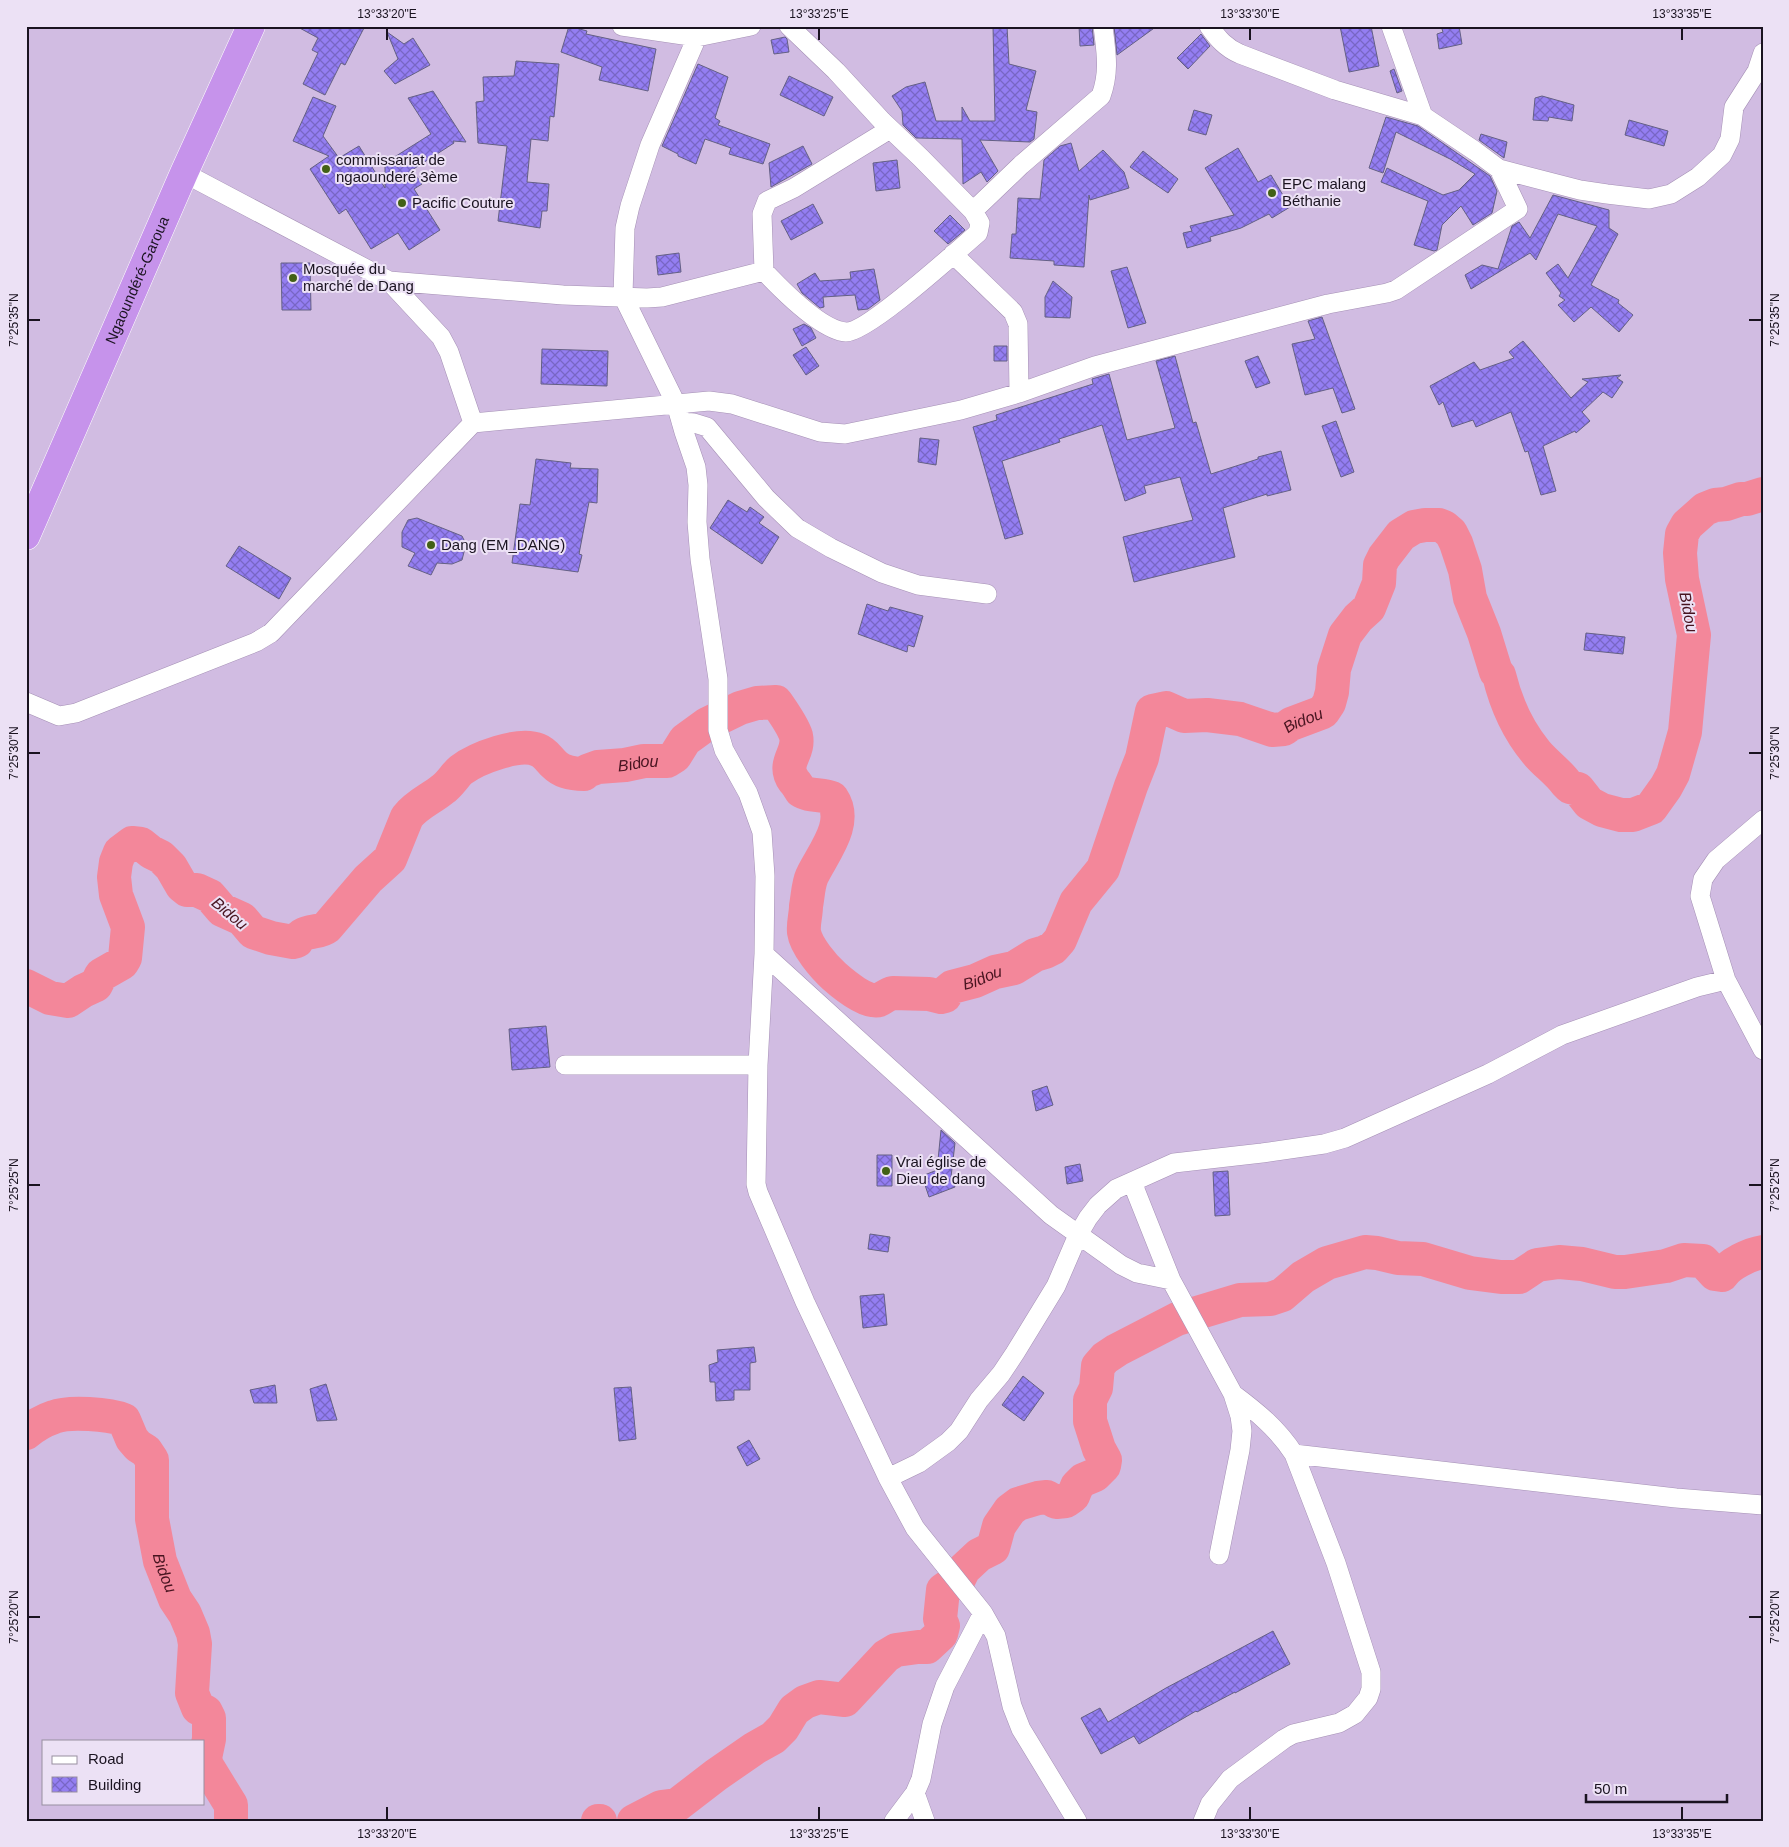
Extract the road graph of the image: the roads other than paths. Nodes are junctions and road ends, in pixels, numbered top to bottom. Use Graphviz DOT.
graph roads {
  1 [pos="251,26"];
  2 [pos="622,26"];
  3 [pos="751,26"];
  4 [pos="789,26"];
  5 [pos="1103,26"];
  6 [pos="1209,26"];
  7 [pos="1391,26"];
  8 [pos="697,37"];
  9 [pos="1763,53"];
  10 [pos="1423,116"];
  11 [pos="890,129"];
  12 [pos="1499,169"];
  13 [pos="184,173"];
  14 [pos="974,211"];
  15 [pos="953,254"];
  16 [pos="764,272"];
  17 [pos="389,281"];
  18 [pos="623,296"];
  19 [pos="1019,393"];
  20 [pos="676,404"];
  21 [pos="681,422"];
  22 [pos="473,423"];
  23 [pos="26,536"];
  24 [pos="987,594"];
  25 [pos="26,702"];
  26 [pos="1763,820"];
  27 [pos="764,954"];
  28 [pos="1726,980"];
  29 [pos="1763,1050"];
  30 [pos="565,1065"];
  31 [pos="758,1065"];
  32 [pos="1132,1182"];
  33 [pos="1078,1235"];
  34 [pos="1170,1280"];
  35 [pos="1233,1394"];
  36 [pos="1294,1454"];
  37 [pos="888,1478"];
  38 [pos="1763,1506"];
  39 [pos="1219,1555"];
  40 [pos="983,1613"];
  41 [pos="915,1793"];
  42 [pos="894,1821"];
  43 [pos="925,1821"];
  44 [pos="1077,1821"];
  45 [pos="1203,1821"];
  1 -- 13 [label="highway, Ngaoundéré-Garoua"];
  2 -- 8 [label="street"];
  3 -- 8 [label="street"];
  4 -- 11 [label="street"];
  5 -- 14 [label="street"];
  6 -- 10 [label="street"];
  7 -- 10 [label="street"];
  8 -- 18 [label="street"];
  9 -- 12 [label="street"];
  10 -- 12 [label="street"];
  11 -- 14 [label="street"];
  11 -- 16 [label="street"];
  12 -- 19 [label="street"];
  13 -- 17 [label="street"];
  13 -- 23 [label="highway, Ngaoundéré-Garoua"];
  14 -- 15 [label="street"];
  15 -- 16 [label="street"];
  15 -- 19 [label="street"];
  16 -- 18 [label="street"];
  17 -- 18 [label="street"];
  17 -- 22 [label="street"];
  18 -- 20 [label="street"];
  19 -- 20 [label="street"];
  20 -- 21 [label="street"];
  20 -- 22 [label="street"];
  21 -- 24 [label="street"];
  21 -- 27 [label="street"];
  22 -- 25 [label="street"];
  26 -- 28 [label="street"];
  27 -- 31 [label="street"];
  27 -- 33 [label="street"];
  28 -- 29 [label="street"];
  28 -- 32 [label="street"];
  30 -- 31 [label="street"];
  31 -- 37 [label="street"];
  32 -- 33 [label="street"];
  32 -- 34 [label="street"];
  33 -- 34 [label="street"];
  33 -- 37 [label="street"];
  34 -- 35 [label="street"];
  35 -- 36 [label="street"];
  35 -- 39 [label="street"];
  36 -- 38 [label="street"];
  36 -- 45 [label="street"];
  37 -- 40 [label="street"];
  40 -- 41 [label="street"];
  40 -- 44 [label="street"];
  41 -- 42 [label="street"];
  41 -- 43 [label="street"];
}
